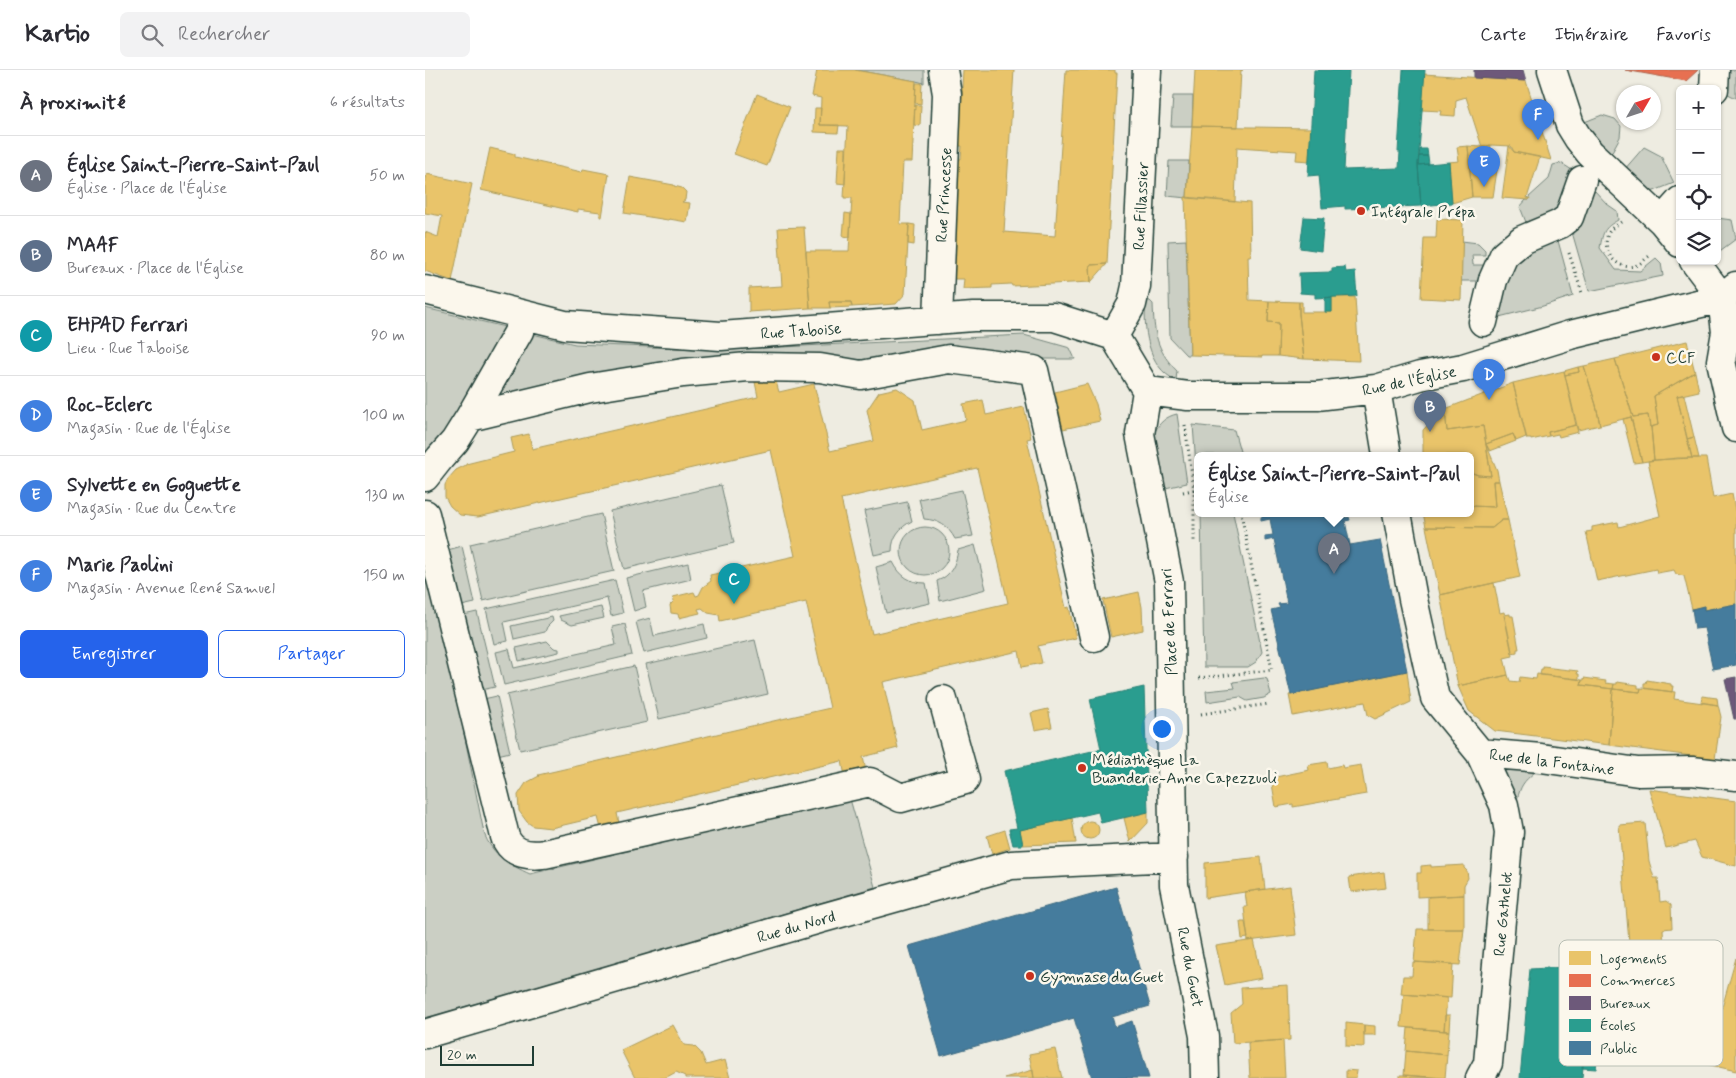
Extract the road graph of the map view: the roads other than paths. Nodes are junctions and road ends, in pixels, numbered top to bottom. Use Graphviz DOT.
graph roads {
  1 [pos="943,70"];
  2 [pos="1147,70"];
  3 [pos="1552,70"];
  4 [pos="1715,70"];
  5 [pos="1714,85"];
  6 [pos="1582,180"];
  7 [pos="1671,211"];
  8 [pos="1676,229"];
  9 [pos="1699,265"];
  10 [pos="425,290"];
  11 [pos="1729,292"];
  12 [pos="525,315"];
  13 [pos="938,320"];
  14 [pos="1483,322"];
  15 [pos="1114,336"];
  16 [pos="1731,338"];
  17 [pos="1376,389"];
  18 [pos="1147,391"];
  19 [pos="470,417"];
  20 [pos="1736,428"];
  21 [pos="1386,452"];
  22 [pos="425,477"];
  23 [pos="425,514"];
  24 [pos="1398,517"];
  25 [pos="1094,637"];
  26 [pos="943,700"];
  27 [pos="1480,753"];
  28 [pos="1736,776"];
  29 [pos="1174,857"];
  30 [pos="425,1034"];
  31 [pos="1205,1078"];
  32 [pos="1480,1078"];
  1 -- 13 [label="street, Rue Princesse"];
  2 -- 15 [label="street, Rue Fillassier"];
  3 -- 7 [label="street"];
  4 -- 5 [label="street"];
  6 -- 14 [label="street"];
  7 -- 8 [label="street"];
  9 -- 11 [label="street"];
  10 -- 12 [label="street, Rue Taboise"];
  11 -- 16 [label="street"];
  11 -- 17 [label="street, Rue de l'Église"];
  12 -- 13 [label="street, Rue Taboise"];
  12 -- 19 [label="street"];
  13 -- 15 [label="street, Rue Taboise"];
  15 -- 18 [label="street"];
  16 -- 20 [label="street"];
  17 -- 18 [label="street, Rue de l'Église"];
  17 -- 21 [label="street"];
  18 -- 29 [label="street, Place de Ferrari"];
  19 -- 22 [label="street"];
  19 -- 25 [label="street"];
  23 -- 26 [label="street"];
  24 -- 27 [label="street, Rue de la Fontaine"];
  27 -- 28 [label="street, Rue de la Fontaine"];
  27 -- 32 [label="street, Rue Gathelot"];
  29 -- 30 [label="street, Rue du Nord"];
  29 -- 31 [label="street, Rue du Guet"];
}
